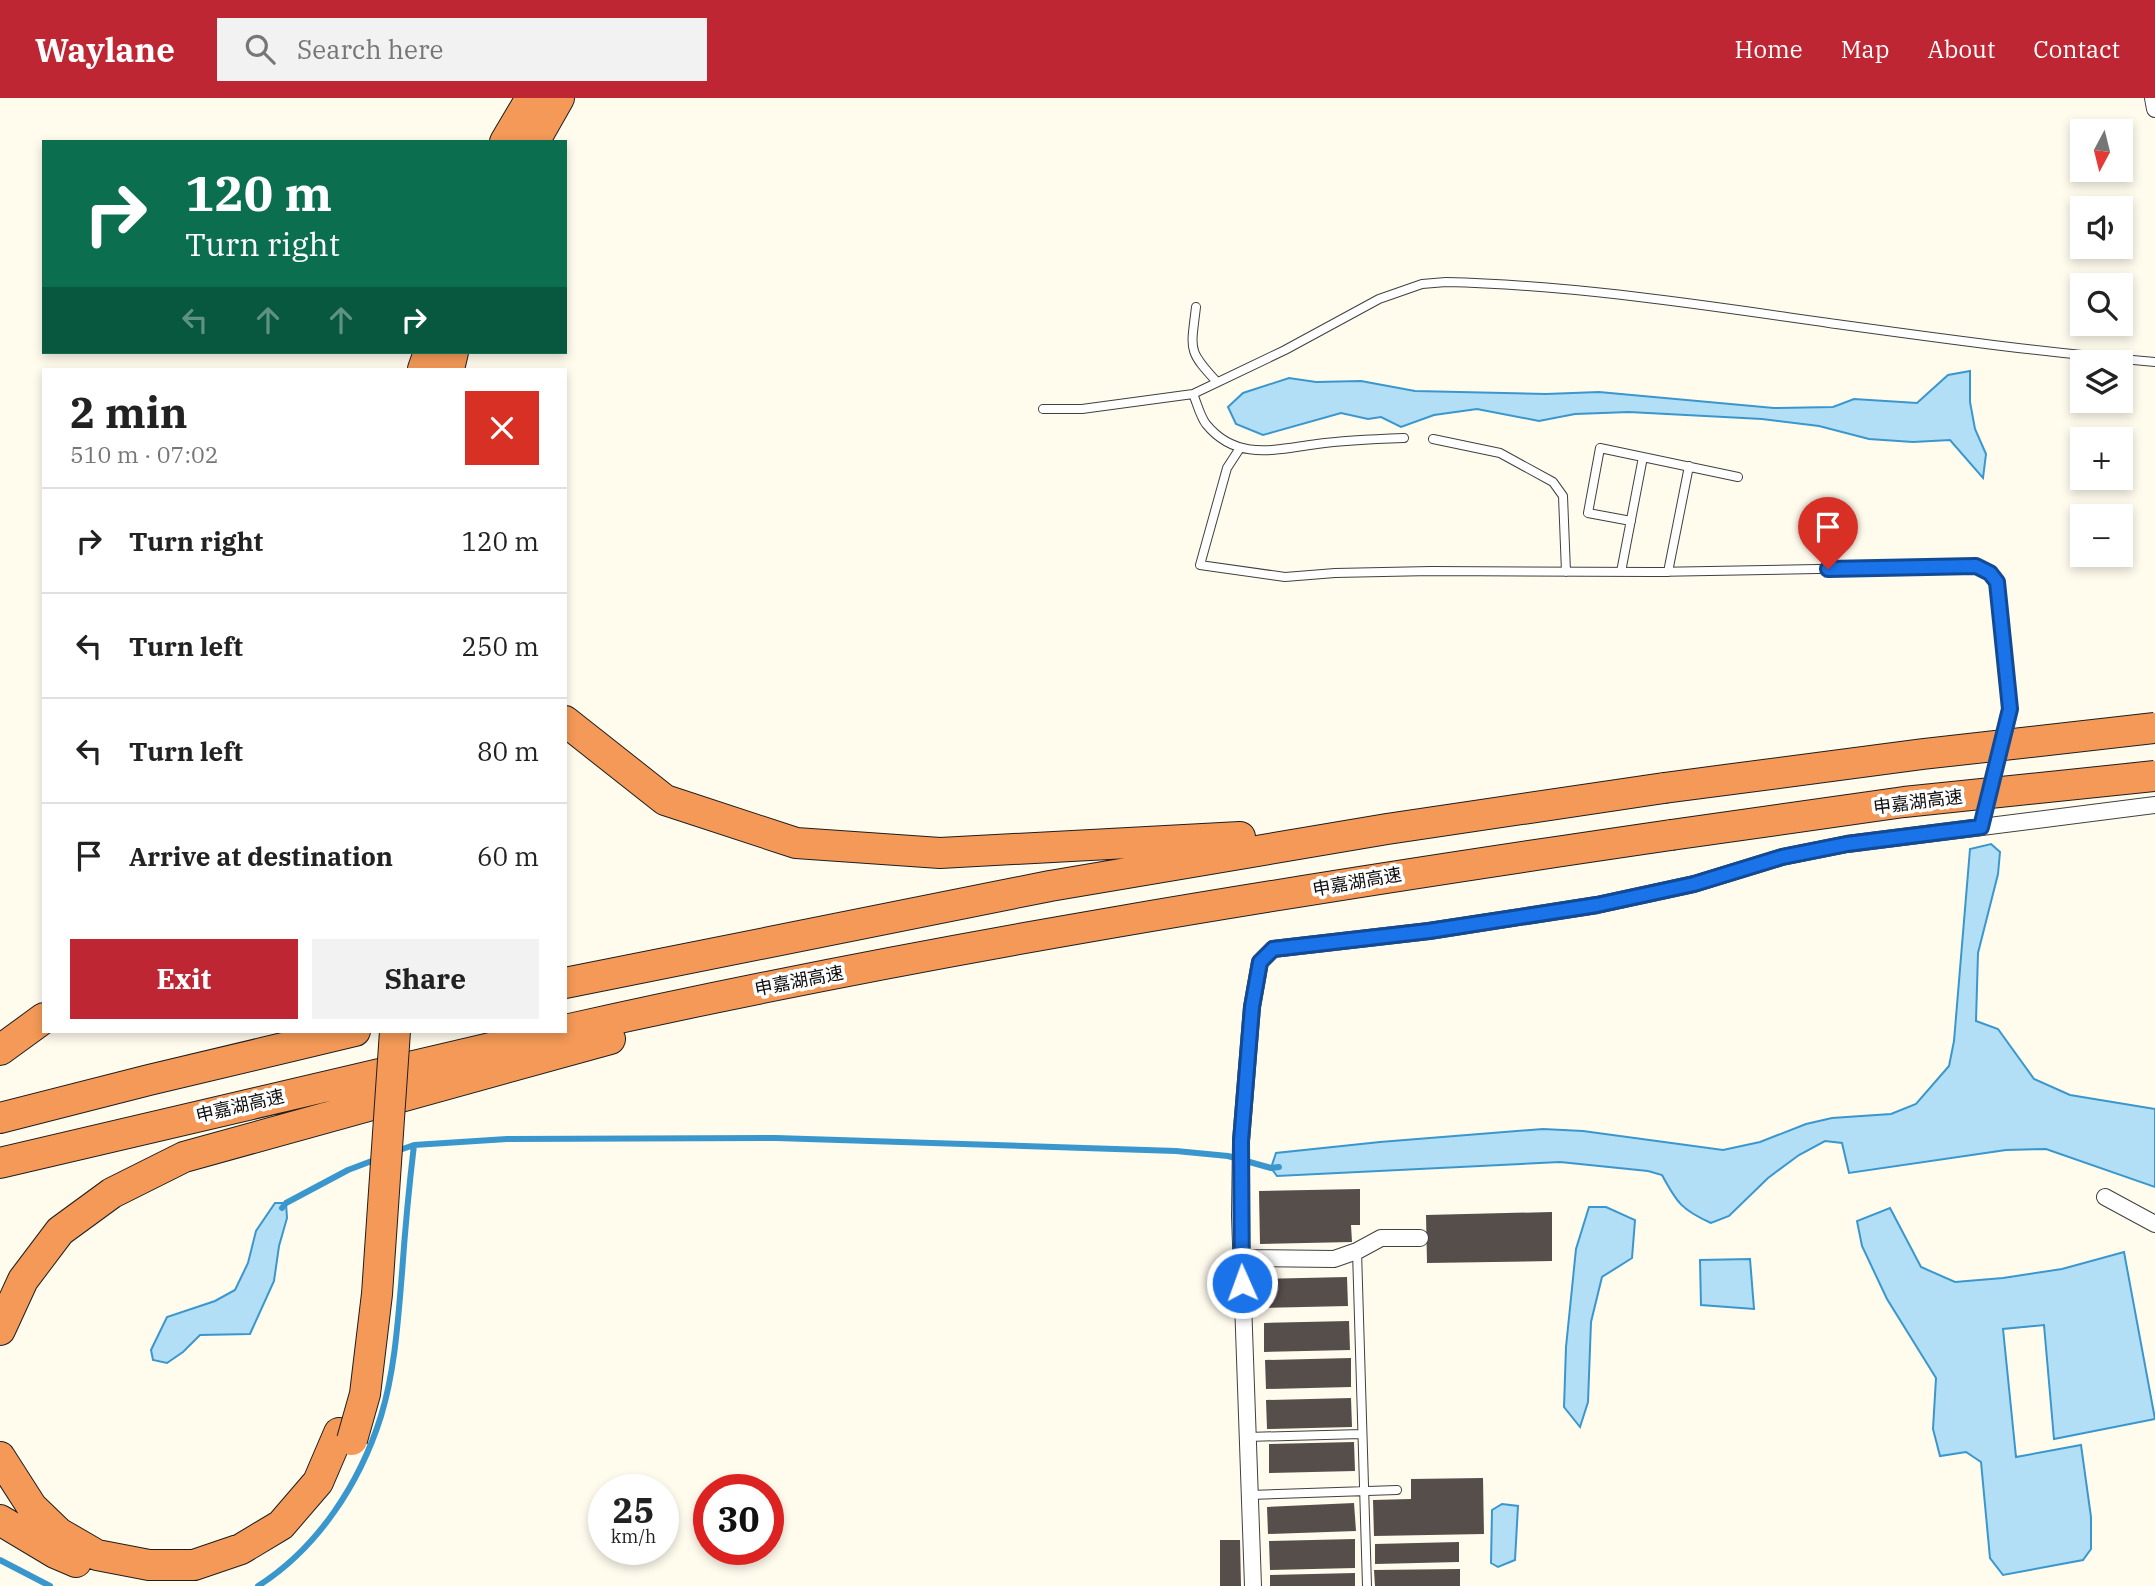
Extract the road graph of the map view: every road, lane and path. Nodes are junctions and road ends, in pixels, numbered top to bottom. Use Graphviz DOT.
graph roads {
  1 [pos="531,98"];
  2 [pos="559,98"];
  3 [pos="2153,98"];
  4 [pos="2155,109"];
  5 [pos="506,140"];
  6 [pos="535,140"];
  7 [pos="1196,307"];
  8 [pos="2155,362"];
  9 [pos="1217,382"];
  10 [pos="1193,394"];
  11 [pos="1043,410"];
  12 [pos="1404,438"];
  13 [pos="1433,439"];
  14 [pos="1240,448"];
  15 [pos="1643,457"];
  16 [pos="1689,466"];
  17 [pos="1738,477"];
  18 [pos="1631,521"];
  19 [pos="1566,572"];
  20 [pos="1621,572"];
  21 [pos="1668,572"];
  22 [pos="567,723"];
  23 [pos="2155,728"];
  24 [pos="2155,776"];
  25 [pos="2155,805"];
  26 [pos="1981,827"];
  27 [pos="1387,830"];
  28 [pos="866,968"];
  29 [pos="567,983"];
  30 [pos="42,1020"];
  31 [pos="567,1029"];
  32 [pos="347,1033"];
  33 [pos="378,1033"];
  34 [pos="395,1033"];
  35 [pos="551,1033"];
  36 [pos="0,1051"];
  37 [pos="0,1118"];
  38 [pos="0,1163"];
  39 [pos="2105,1197"];
  40 [pos="2155,1224"];
  41 [pos="1420,1238"];
  42 [pos="1357,1251"];
  43 [pos="1241,1258"];
  44 [pos="0,1330"];
  45 [pos="1363,1434"];
  46 [pos="346,1436"];
  47 [pos="1247,1437"];
  48 [pos="0,1457"];
  49 [pos="1397,1490"];
  50 [pos="1364,1491"];
  51 [pos="1249,1495"];
  52 [pos="0,1520"];
  53 [pos="1253,1586"];
  54 [pos="1367,1586"];
  1 -- 5 [label="highway"];
  2 -- 6 [label="highway"];
  3 -- 4 [label="street"];
  7 -- 9 [label="lane"];
  8 -- 9 [label="lane"];
  9 -- 10 [label="lane"];
  10 -- 11 [label="lane"];
  10 -- 14 [label="lane"];
  12 -- 14 [label="lane"];
  13 -- 19 [label="lane"];
  14 -- 19 [label="lane"];
  15 -- 16 [label="lane"];
  15 -- 18 [label="lane"];
  15 -- 18 [label="lane"];
  16 -- 17 [label="lane"];
  16 -- 21 [label="lane"];
  18 -- 20 [label="lane"];
  19 -- 20 [label="lane"];
  20 -- 21 [label="lane"];
  21 -- 26 [label="lane"];
  22 -- 27 [label="highway"];
  23 -- 27 [label="highway, bridge"];
  24 -- 28 [label="highway, 申嘉湖高速, bridge"];
  25 -- 26 [label="street"];
  26 -- 43 [label="street"];
  27 -- 29 [label="highway"];
  28 -- 31 [label="highway, 申嘉湖高速"];
  28 -- 44 [label="highway"];
  30 -- 36 [label="highway"];
  32 -- 37 [label="highway"];
  33 -- 46 [label="highway"];
  34 -- 46 [label="highway, bridge"];
  35 -- 38 [label="highway, 申嘉湖高速"];
  39 -- 40 [label="street"];
  41 -- 42 [label="street"];
  42 -- 43 [label="street"];
  42 -- 45 [label="lane"];
  43 -- 47 [label="street"];
  45 -- 47 [label="lane"];
  45 -- 50 [label="lane"];
  46 -- 48 [label="highway"];
  46 -- 52 [label="highway"];
  47 -- 51 [label="street"];
  49 -- 50 [label="lane"];
  50 -- 51 [label="lane"];
  50 -- 54 [label="lane"];
  51 -- 53 [label="street"];
}
